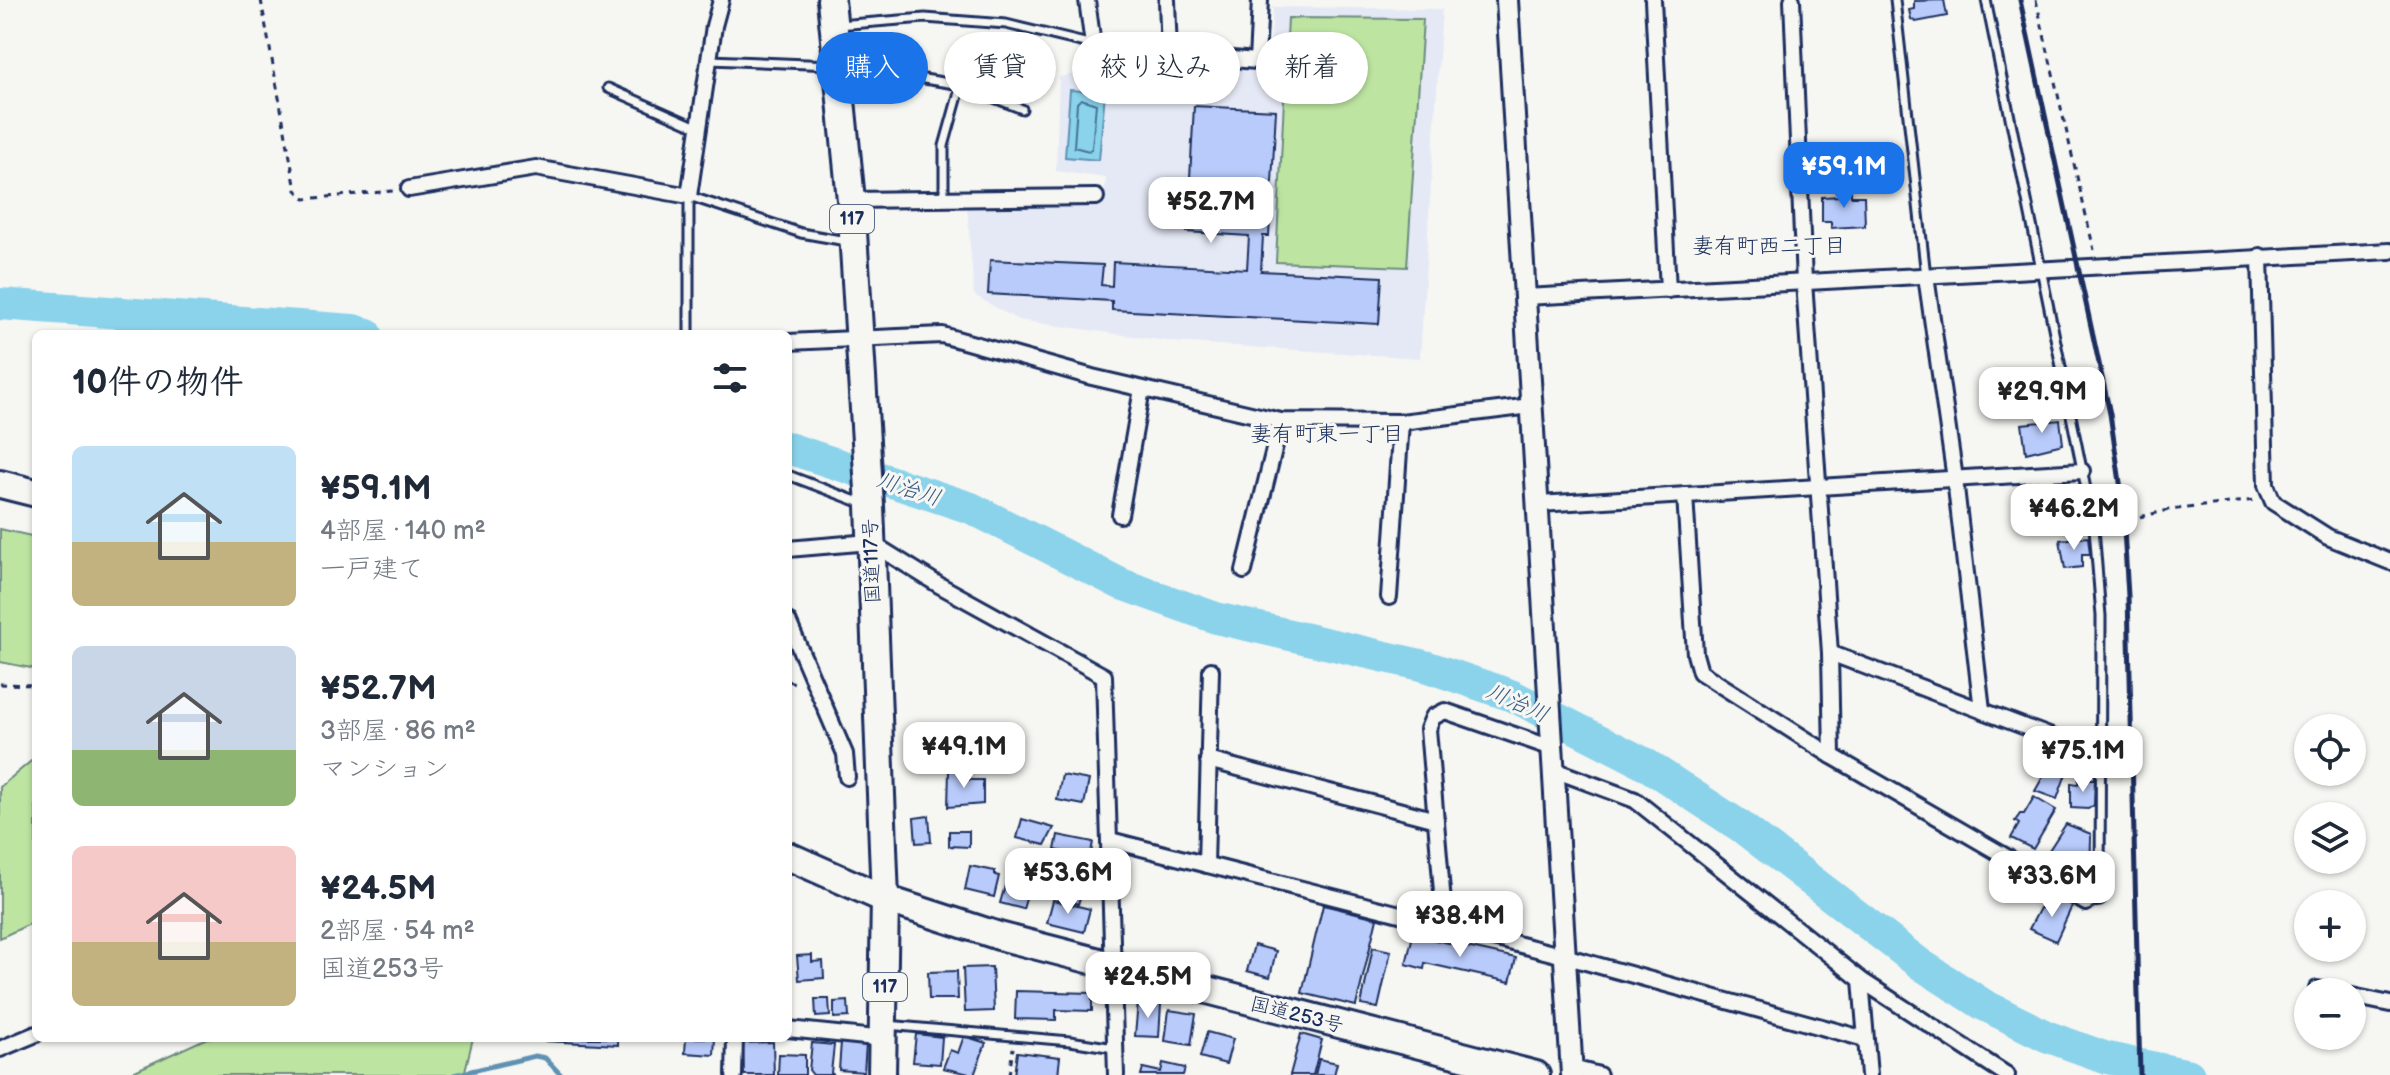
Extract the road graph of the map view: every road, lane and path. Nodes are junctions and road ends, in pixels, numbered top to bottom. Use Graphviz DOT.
graph roads {
  1 [pos="261,0"];
  2 [pos="721,0"];
  3 [pos="1087,0"];
  4 [pos="1167,0"];
  5 [pos="1260,0"];
  6 [pos="1507,0"];
  7 [pos="1653,0"];
  8 [pos="1792,0"];
  9 [pos="1895,0"];
  10 [pos="1986,0"];
  11 [pos="2036,0"];
  12 [pos="832,12"];
  13 [pos="834,32"];
  14 [pos="1091,32"];
  15 [pos="1168,32"];
  16 [pos="1072,40"];
  17 [pos="710,60"];
  18 [pos="1240,60"];
  19 [pos="816,64"];
  20 [pos="608,88"];
  21 [pos="841,104"];
  22 [pos="956,104"];
  23 [pos="1009,104"];
  24 [pos="1022,109"];
  25 [pos="701,129"];
  26 [pos="409,189"];
  27 [pos="689,196"];
  28 [pos="1096,197"];
  29 [pos="944,198"];
  30 [pos="851,200"];
  31 [pos="854,242"];
  32 [pos="2390,251"];
  33 [pos="2260,256"];
  34 [pos="2098,264"];
  35 [pos="2041,267"];
  36 [pos="1926,276"];
  37 [pos="1804,282"];
  38 [pos="1668,290"];
  39 [pos="1525,297"];
  40 [pos="689,330"];
  41 [pos="861,337"];
  42 [pos="792,342"];
  43 [pos="1142,389"];
  44 [pos="1531,406"];
  45 [pos="1281,421"];
  46 [pos="1401,422"];
  47 [pos="2082,471"];
  48 [pos="792,477"];
  49 [pos="1955,479"];
  50 [pos="0,484"];
  51 [pos="1818,485"];
  52 [pos="32,492"];
  53 [pos="1685,495"];
  54 [pos="2273,502"];
  55 [pos="1539,504"];
  56 [pos="870,506"];
  57 [pos="1120,515"];
  58 [pos="2094,528"];
  59 [pos="870,542"];
  60 [pos="792,549"];
  61 [pos="2390,562"];
  62 [pos="1244,571"];
  63 [pos="1389,597"];
  64 [pos="792,630"];
  65 [pos="1830,653"];
  66 [pos="1211,670"];
  67 [pos="0,684"];
  68 [pos="32,685"];
  69 [pos="1982,710"];
  70 [pos="1552,744"];
  71 [pos="1832,756"];
  72 [pos="2102,756"];
  73 [pos="1208,760"];
  74 [pos="1554,770"];
  75 [pos="847,777"];
  76 [pos="1436,820"];
  77 [pos="1110,840"];
  78 [pos="792,858"];
  79 [pos="1206,865"];
  80 [pos="885,899"];
  81 [pos="2086,903"];
  82 [pos="1445,926"];
  83 [pos="1564,956"];
  84 [pos="1111,967"];
  85 [pos="1861,980"];
  86 [pos="2366,999"];
  87 [pos="2390,1004"];
  88 [pos="792,1029"];
  89 [pos="885,1032"];
  90 [pos="32,1036"];
  91 [pos="1015,1036"];
  92 [pos="1865,1039"];
  93 [pos="735,1042"];
  94 [pos="1114,1048"];
  95 [pos="0,1049"];
  96 [pos="1572,1072"];
  97 [pos="734,1075"];
  98 [pos="882,1075"];
  99 [pos="1009,1075"];
  100 [pos="1116,1075"];
  101 [pos="1536,1075"];
  102 [pos="1599,1075"];
  103 [pos="1869,1075"];
  104 [pos="2007,1075"];
  1 -- 26 [label="path"];
  2 -- 17 [label="street"];
  3 -- 14 [label="street"];
  4 -- 15 [label="street"];
  5 -- 18 [label="street"];
  6 -- 39 [label="street"];
  7 -- 38 [label="street"];
  8 -- 37 [label="street"];
  9 -- 36 [label="lane"];
  10 -- 35 [label="lane"];
  11 -- 34 [label="path"];
  12 -- 13 [label="highway, 国道117号 / 117"];
  12 -- 16 [label="lane"];
  17 -- 19 [label="lane"];
  17 -- 25 [label="street"];
  20 -- 25 [label="lane"];
  21 -- 30 [label="highway, 国道117号 / 117"];
  22 -- 29 [label="lane"];
  23 -- 24 [label="lane"];
  25 -- 27 [label="street"];
  26 -- 27 [label="street"];
  27 -- 31 [label="lane"];
  27 -- 40 [label="lane"];
  28 -- 29 [label="street"];
  29 -- 30 [label="street"];
  30 -- 31 [label="highway, 国道117号 / 117"];
  31 -- 41 [label="highway, 国道117号 / 117"];
  32 -- 33 [label="street"];
  33 -- 34 [label="street"];
  33 -- 54 [label="street"];
  34 -- 35 [label="street"];
  35 -- 36 [label="street"];
  35 -- 47 [label="lane"];
  36 -- 37 [label="street"];
  36 -- 49 [label="street"];
  37 -- 38 [label="street"];
  37 -- 51 [label="street"];
  38 -- 39 [label="street"];
  39 -- 44 [label="street"];
  41 -- 42 [label="street"];
  41 -- 43 [label="street"];
  41 -- 56 [label="highway, 国道117号 / 117"];
  43 -- 45 [label="street"];
  43 -- 57 [label="street"];
  44 -- 46 [label="street"];
  44 -- 55 [label="street"];
  45 -- 46 [label="street"];
  45 -- 62 [label="street"];
  46 -- 63 [label="street"];
  47 -- 49 [label="street"];
  47 -- 58 [label="lane"];
  48 -- 56 [label="lane"];
  49 -- 51 [label="street"];
  49 -- 69 [label="street"];
  50 -- 52 [label="highway"];
  51 -- 53 [label="street"];
  51 -- 65 [label="street"];
  53 -- 55 [label="street"];
  53 -- 71 [label="street"];
  54 -- 58 [label="path"];
  54 -- 61 [label="street"];
  55 -- 70 [label="street"];
  56 -- 59 [label="highway, 国道117号 / 117"];
  58 -- 72 [label="lane"];
  59 -- 60 [label="street"];
  59 -- 77 [label="street"];
  59 -- 80 [label="highway, 国道117号 / 117"];
  64 -- 75 [label="street"];
  65 -- 69 [label="street"];
  65 -- 71 [label="street"];
  66 -- 73 [label="street"];
  67 -- 68 [label="path"];
  69 -- 72 [label="street"];
  70 -- 74 [label="street"];
  70 -- 76 [label="street"];
  71 -- 81 [label="street"];
  72 -- 81 [label="lane"];
  73 -- 76 [label="street"];
  73 -- 79 [label="street"];
  74 -- 83 [label="street"];
  74 -- 85 [label="street"];
  76 -- 82 [label="street"];
  77 -- 79 [label="street"];
  77 -- 84 [label="street"];
  78 -- 80 [label="highway, 国道253号"];
  79 -- 82 [label="street"];
  80 -- 84 [label="highway, 国道253号"];
  80 -- 89 [label="highway, 国道117号 / 117"];
  82 -- 83 [label="street"];
  83 -- 92 [label="street"];
  83 -- 96 [label="street"];
  84 -- 94 [label="street"];
  84 -- 101 [label="highway, 国道253号"];
  85 -- 92 [label="street"];
  85 -- 104 [label="street"];
  86 -- 87 [label="street"];
  88 -- 89 [label="street"];
  89 -- 91 [label="lane"];
  89 -- 98 [label="highway, 国道117号 / 117"];
  90 -- 95 [label="street"];
  91 -- 94 [label="lane"];
  91 -- 99 [label="path"];
  92 -- 103 [label="street"];
  93 -- 97 [label="street"];
  94 -- 100 [label="street"];
  96 -- 102 [label="street"];
}
